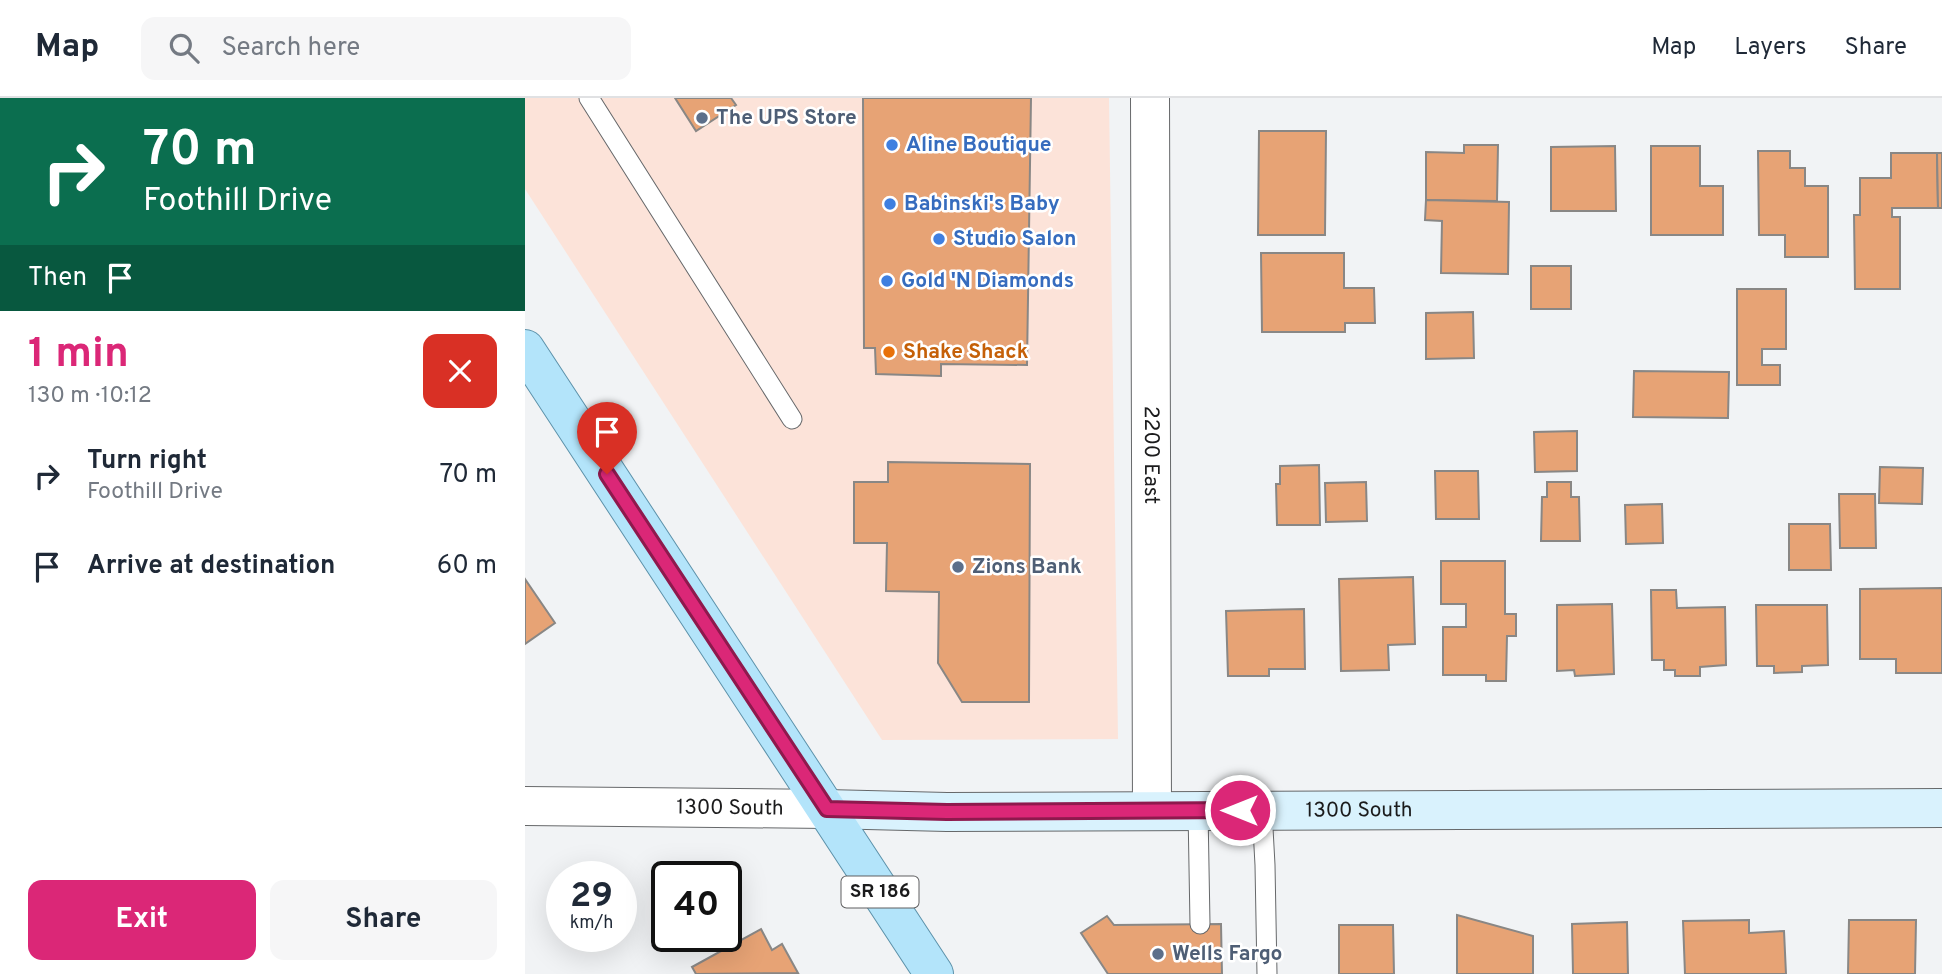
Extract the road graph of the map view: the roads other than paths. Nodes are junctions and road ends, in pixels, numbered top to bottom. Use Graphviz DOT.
graph roads {
  1 [pos="589,98"];
  2 [pos="1150,98"];
  3 [pos="525,349"];
  4 [pos="792,419"];
  5 [pos="525,806"];
  6 [pos="1942,807"];
  7 [pos="827,809"];
  8 [pos="1152,810"];
  9 [pos="1198,810"];
  10 [pos="1262,810"];
  11 [pos="1201,924"];
  12 [pos="934,974"];
  13 [pos="1267,974"];
  1 -- 4 [label="lane"];
  2 -- 8 [label="street, 2200 East"];
  3 -- 7 [label="main road, SR 186"];
  5 -- 7 [label="street, 1300 South"];
  6 -- 10 [label="street, 1300 South"];
  7 -- 8 [label="street, 1300 South"];
  7 -- 12 [label="main road, SR 186"];
  8 -- 9 [label="street, 1300 South"];
  9 -- 10 [label="street, 1300 South"];
  9 -- 11 [label="lane"];
  10 -- 13 [label="lane"];
}
